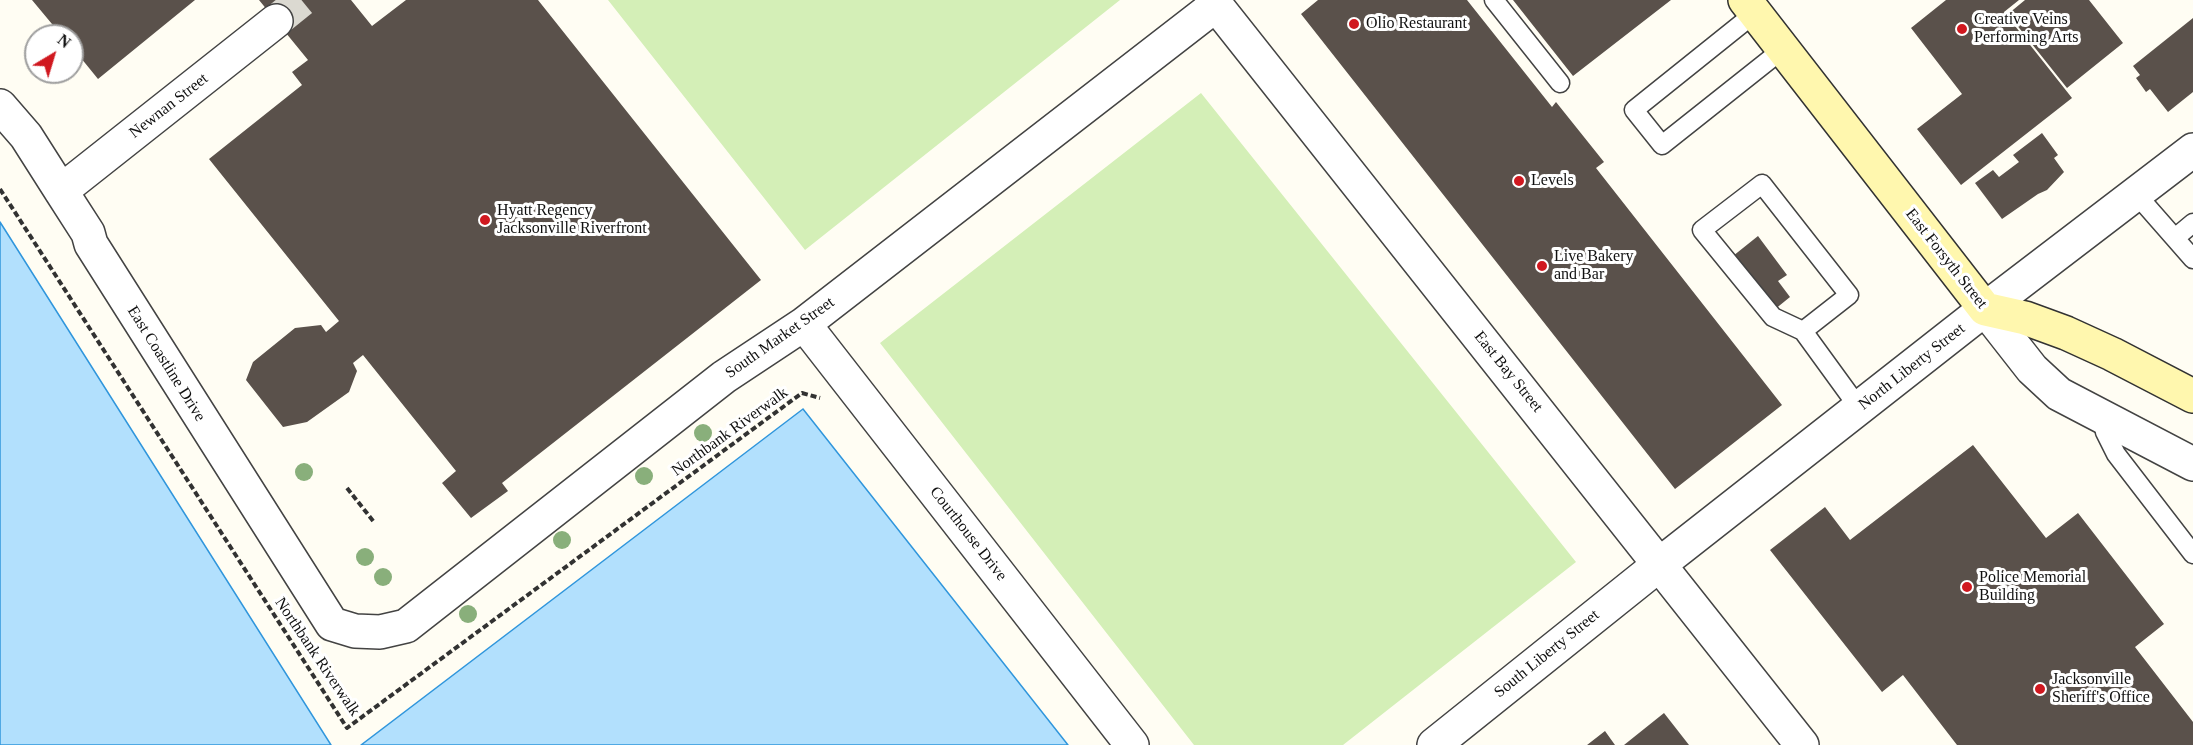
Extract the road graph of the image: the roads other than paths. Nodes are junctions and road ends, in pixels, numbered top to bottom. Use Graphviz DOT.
graph roads {
  1 [pos="1494,0"];
  2 [pos="1216,2"];
  3 [pos="1750,7"];
  4 [pos="276,21"];
  5 [pos="1783,49"];
  6 [pos="1560,83"];
  7 [pos="0,106"];
  8 [pos="2193,150"];
  9 [pos="61,191"];
  10 [pos="2136,194"];
  11 [pos="2193,223"];
  12 [pos="2175,238"];
  13 [pos="2193,259"];
  14 [pos="1985,309"];
  15 [pos="804,324"];
  16 [pos="1803,331"];
  17 [pos="2193,396"];
  18 [pos="1859,408"];
  19 [pos="2102,417"];
  20 [pos="2193,464"];
  21 [pos="2190,546"];
  22 [pos="1660,564"];
  23 [pos="332,624"];
  24 [pos="1132,745"];
  25 [pos="1434,745"];
  26 [pos="1803,745"];
  1 -- 6 [label="lane"];
  2 -- 15 [label="street, South Market Street"];
  2 -- 22 [label="street, East Bay Street"];
  3 -- 5 [label="main road, East Forsyth Street"];
  3 -- 5 [label="lane"];
  4 -- 9 [label="street, Newnan Street"];
  5 -- 14 [label="main road, East Forsyth Street"];
  7 -- 9 [label="street, East Coastline Drive"];
  8 -- 10 [label="street, North Liberty Street"];
  9 -- 23 [label="street, East Coastline Drive"];
  10 -- 12 [label="lane"];
  10 -- 14 [label="street, North Liberty Street"];
  11 -- 12 [label="lane"];
  12 -- 13 [label="lane"];
  14 -- 17 [label="main road"];
  14 -- 18 [label="street, North Liberty Street"];
  14 -- 19 [label="street, East Forsyth Street"];
  15 -- 23 [label="street, South Market Street"];
  15 -- 24 [label="street, Courthouse Drive"];
  16 -- 16 [label="lane"];
  16 -- 18 [label="lane"];
  18 -- 22 [label="street, North Liberty Street"];
  19 -- 20 [label="street, East Forsyth Street"];
  19 -- 21 [label="lane"];
  22 -- 25 [label="street, South Liberty Street"];
  22 -- 26 [label="street, East Bay Street"];
}
